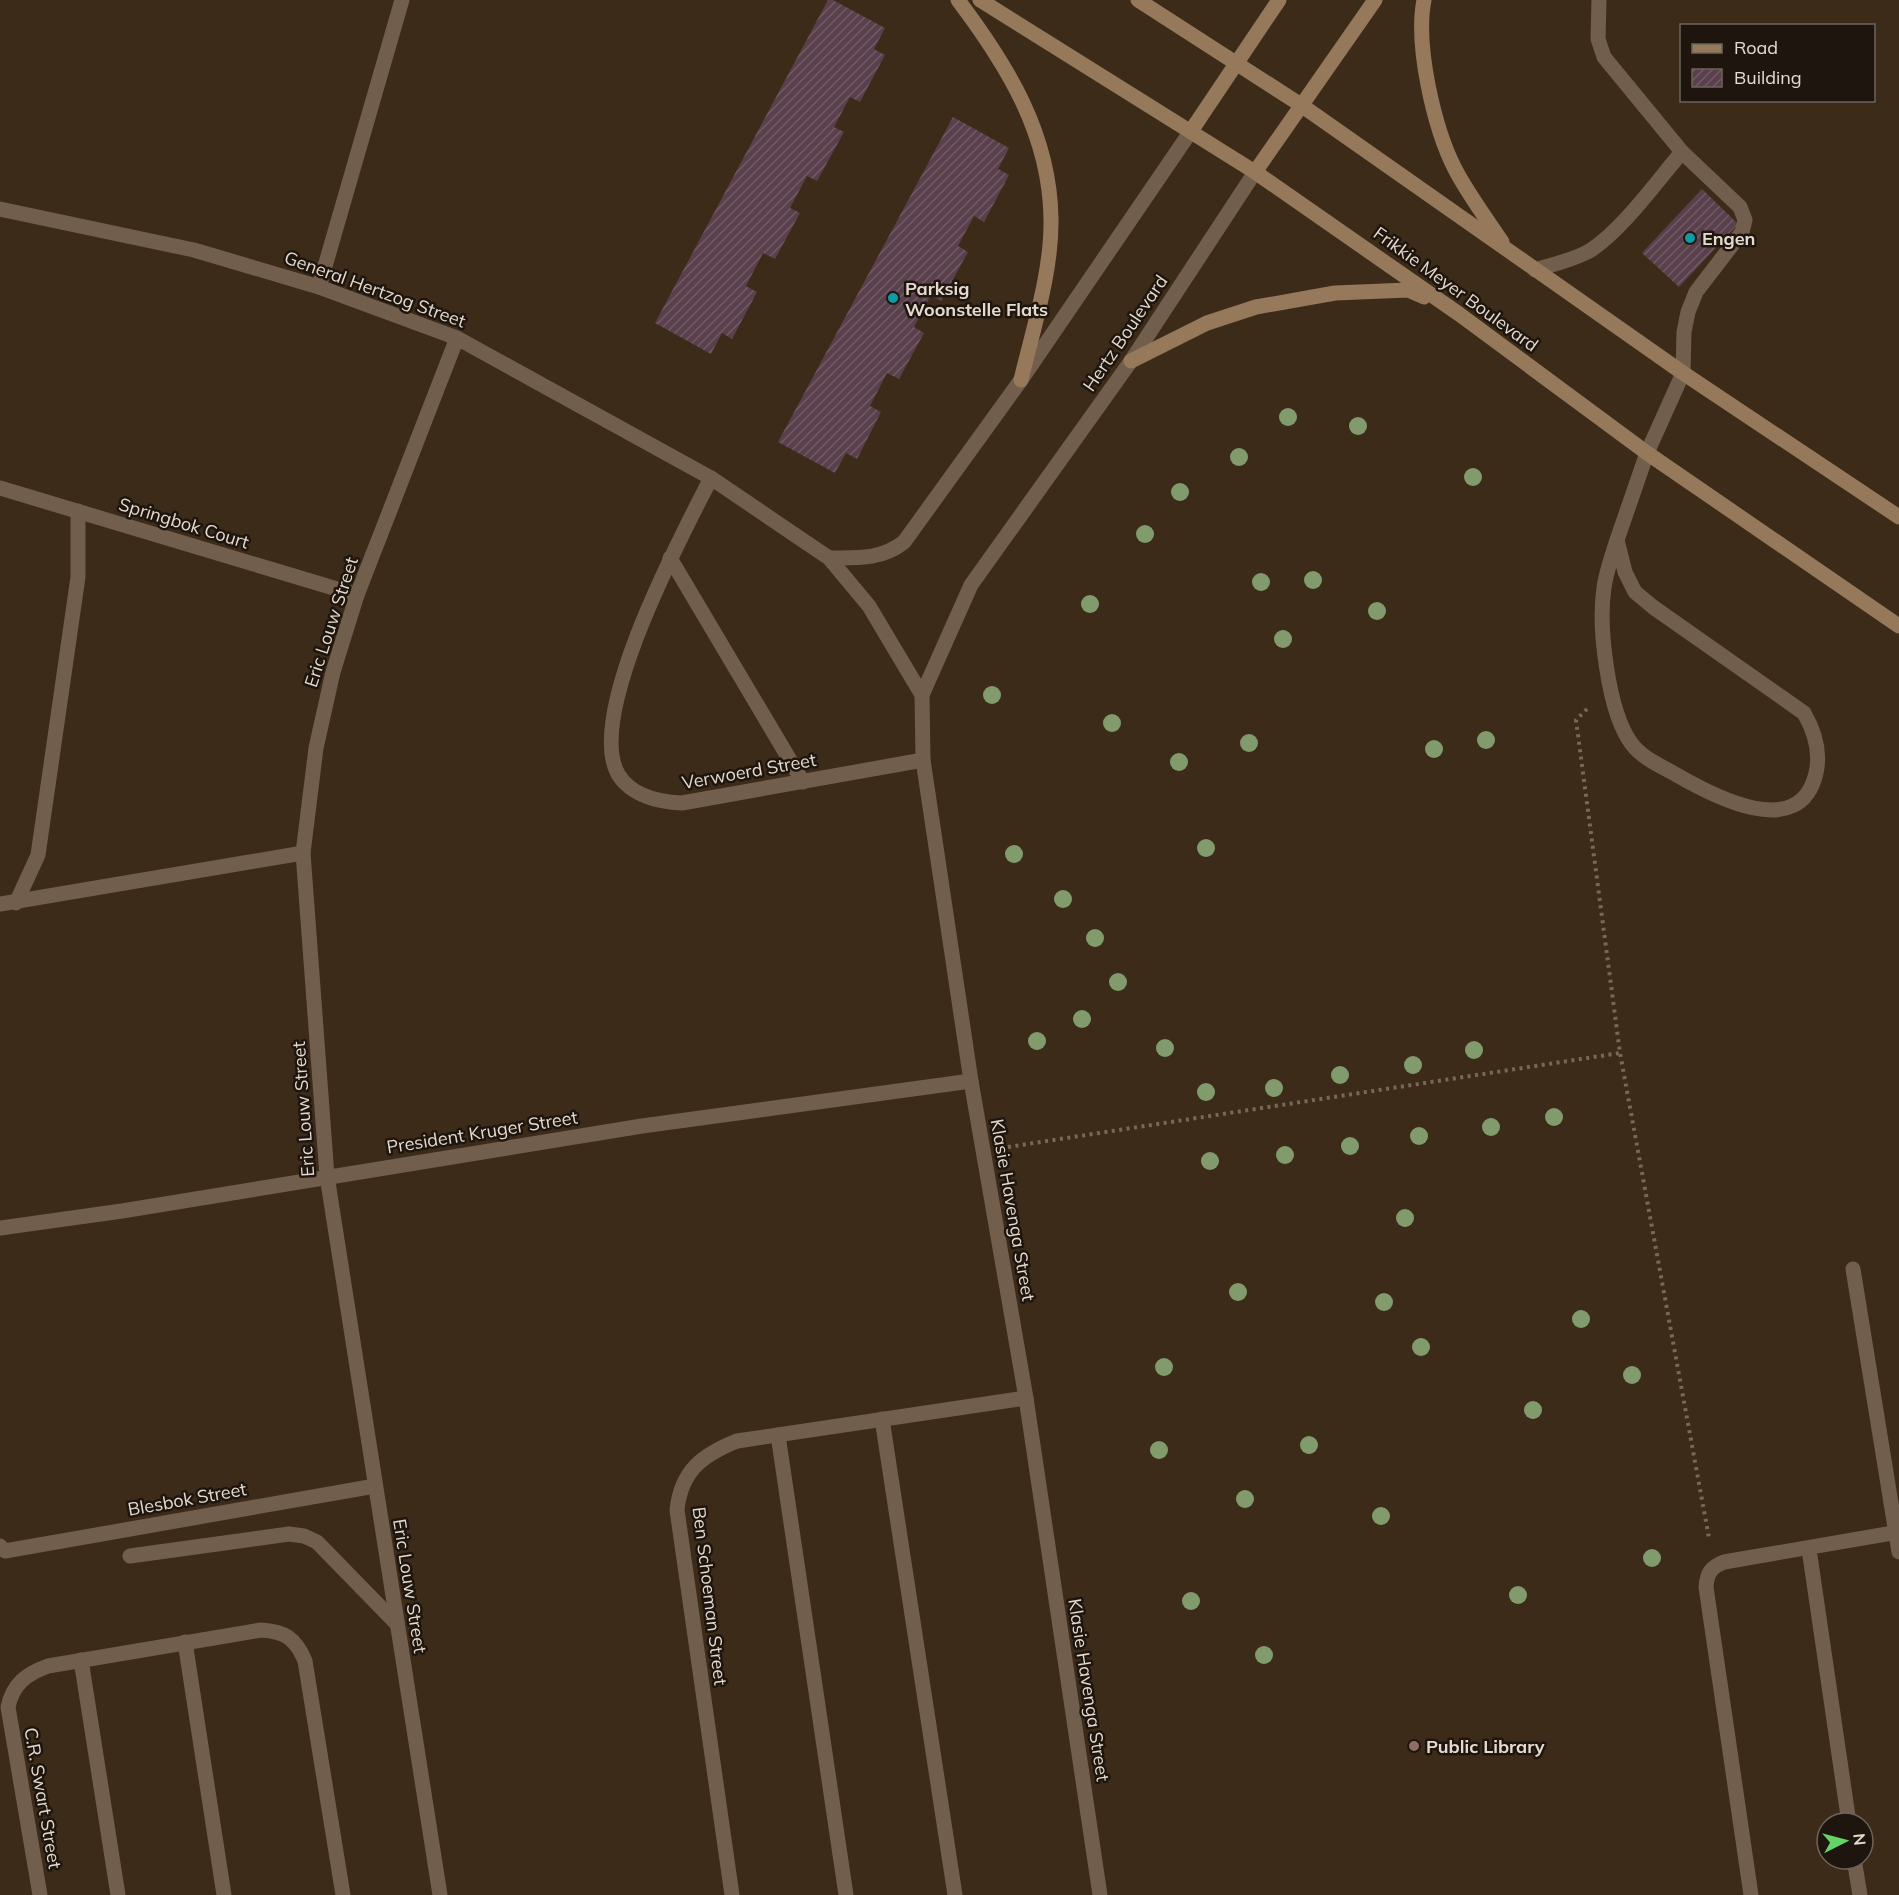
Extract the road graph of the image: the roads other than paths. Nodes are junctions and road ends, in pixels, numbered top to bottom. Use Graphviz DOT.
graph roads {
  1 [pos="402,0"];
  2 [pos="958,0"];
  3 [pos="980,0"];
  4 [pos="1138,0"];
  5 [pos="1279,0"];
  6 [pos="1375,0"];
  7 [pos="1424,0"];
  8 [pos="1599,0"];
  9 [pos="1235,64"];
  10 [pos="1301,105"];
  11 [pos="1191,131"];
  12 [pos="1682,152"];
  13 [pos="1255,172"];
  14 [pos="0,209"];
  15 [pos="1506,249"];
  16 [pos="1535,270"];
  17 [pos="320,288"];
  18 [pos="1459,314"];
  19 [pos="457,338"];
  20 [pos="1131,361"];
  21 [pos="1683,373"];
  22 [pos="1021,380"];
  23 [pos="1647,453"];
  24 [pos="711,478"];
  25 [pos="0,488"];
  26 [pos="78,512"];
  27 [pos="1899,517"];
  28 [pos="1617,540"];
  29 [pos="670,558"];
  30 [pos="829,558"];
  31 [pos="357,595"];
  32 [pos="1899,626"];
  33 [pos="922,695"];
  34 [pos="923,760"];
  35 [pos="803,782"];
  36 [pos="303,853"];
  37 [pos="8,903"];
  38 [pos="971,1081"];
  39 [pos="327,1176"];
  40 [pos="0,1228"];
  41 [pos="1853,1269"];
  42 [pos="1026,1398"];
  43 [pos="882,1419"];
  44 [pos="778,1435"];
  45 [pos="375,1486"];
  46 [pos="1898,1533"];
  47 [pos="3,1549"];
  48 [pos="1809,1550"];
  49 [pos="1899,1552"];
  50 [pos="130,1556"];
  51 [pos="396,1623"];
  52 [pos="185,1642"];
  53 [pos="81,1660"];
  54 [pos="1847,1811"];
  55 [pos="1856,1871"];
  56 [pos="40,1895"];
  57 [pos="118,1895"];
  58 [pos="224,1895"];
  59 [pos="343,1895"];
  60 [pos="440,1895"];
  61 [pos="732,1895"];
  62 [pos="846,1895"];
  63 [pos="955,1895"];
  64 [pos="1100,1895"];
  65 [pos="1751,1895"];
  66 [pos="1860,1895"];
  1 -- 17 [label="street"];
  2 -- 22 [label="main road"];
  3 -- 11 [label="main road, Frikkie Meyer Boulevard"];
  4 -- 9 [label="main road"];
  5 -- 9 [label="main road"];
  6 -- 10 [label="main road, Hertz Boulevard"];
  7 -- 15 [label="main road"];
  8 -- 12 [label="street"];
  9 -- 10 [label="main road"];
  9 -- 11 [label="main road"];
  10 -- 13 [label="main road, Hertz Boulevard"];
  10 -- 15 [label="main road"];
  11 -- 13 [label="main road, Frikkie Meyer Boulevard"];
  11 -- 22 [label="street"];
  12 -- 16 [label="street"];
  12 -- 21 [label="street"];
  13 -- 18 [label="main road, Frikkie Meyer Boulevard"];
  13 -- 20 [label="street, Hertz Boulevard"];
  14 -- 17 [label="street, General Hertzog Street"];
  15 -- 16 [label="main road"];
  16 -- 21 [label="main road"];
  17 -- 19 [label="street, General Hertzog Street"];
  18 -- 20 [label="main road"];
  18 -- 23 [label="main road, Frikkie Meyer Boulevard"];
  19 -- 24 [label="street, General Hertzog Street"];
  19 -- 31 [label="street, Eric Louw Street"];
  20 -- 33 [label="street, Hertz Boulevard"];
  21 -- 23 [label="street"];
  21 -- 27 [label="main road"];
  22 -- 30 [label="street"];
  23 -- 28 [label="street"];
  23 -- 32 [label="main road, Frikkie Meyer Boulevard"];
  24 -- 29 [label="street, Verwoerd Street"];
  24 -- 30 [label="street, General Hertzog Street"];
  25 -- 26 [label="street, Springbok Court"];
  26 -- 31 [label="street, Springbok Court"];
  26 -- 37 [label="street"];
  28 -- 28 [label="street"];
  29 -- 35 [label="street"];
  29 -- 35 [label="street, Verwoerd Street"];
  30 -- 33 [label="street, Klasie Havenga Street"];
  31 -- 36 [label="street, Eric Louw Street"];
  33 -- 34 [label="street, Klasie Havenga Street"];
  34 -- 35 [label="street, Verwoerd Street"];
  34 -- 38 [label="street, Klasie Havenga Street"];
  36 -- 37 [label="street"];
  36 -- 39 [label="street, Eric Louw Street"];
  38 -- 39 [label="street, President Kruger Street"];
  38 -- 42 [label="street, Klasie Havenga Street"];
  39 -- 40 [label="street, President Kruger Street"];
  39 -- 45 [label="street, Eric Louw Street"];
  41 -- 46 [label="street"];
  42 -- 43 [label="street, Ben Schoeman Street"];
  42 -- 64 [label="street, Klasie Havenga Street"];
  43 -- 44 [label="street, Ben Schoeman Street"];
  43 -- 63 [label="street"];
  44 -- 61 [label="street, Ben Schoeman Street"];
  44 -- 62 [label="street"];
  45 -- 47 [label="street, Blesbok Street"];
  45 -- 51 [label="street, Eric Louw Street"];
  46 -- 48 [label="street"];
  46 -- 49 [label="street"];
  48 -- 54 [label="street"];
  48 -- 65 [label="street"];
  50 -- 51 [label="street"];
  51 -- 60 [label="street, Eric Louw Street"];
  52 -- 53 [label="street"];
  52 -- 58 [label="street"];
  52 -- 59 [label="street"];
  53 -- 56 [label="street, C.R. Swart Street"];
  53 -- 57 [label="street"];
  55 -- 66 [label="street"];
}
